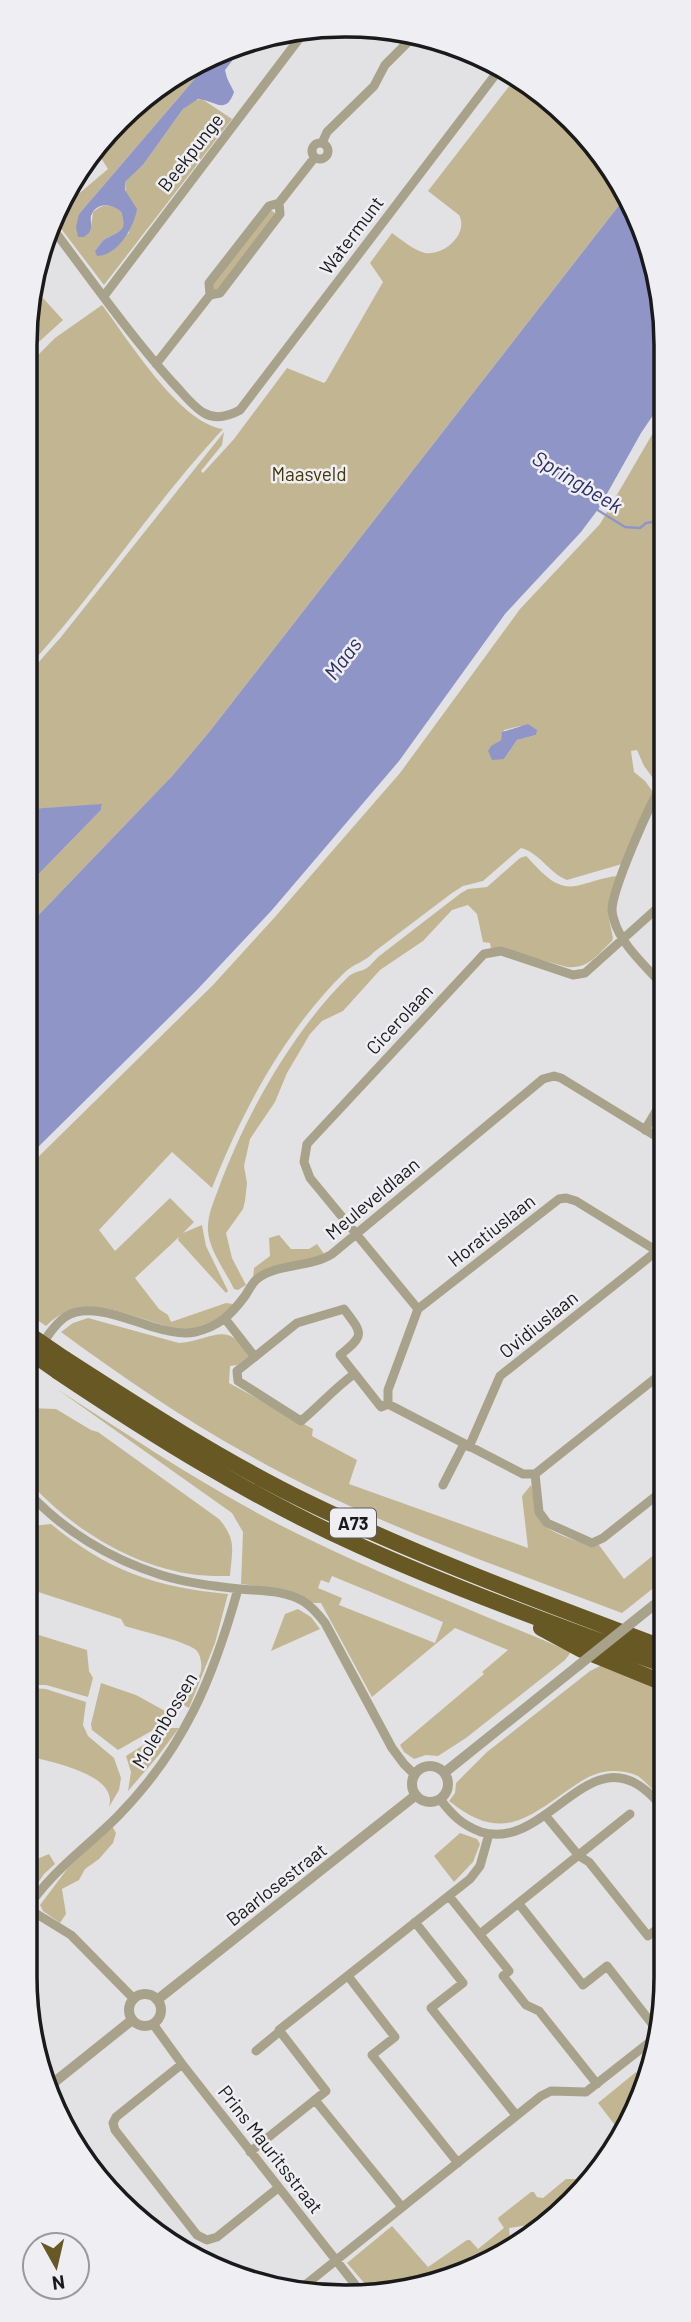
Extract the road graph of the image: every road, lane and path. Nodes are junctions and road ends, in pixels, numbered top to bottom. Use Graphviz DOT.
graph roads {
  1 [pos="298,40"];
  2 [pos="407,43"];
  3 [pos="495,75"];
  4 [pos="279,203"];
  5 [pos="57,235"];
  6 [pos="210,295"];
  7 [pos="104,296"];
  8 [pos="156,364"];
  9 [pos="654,800"];
  10 [pos="654,911"];
  11 [pos="622,939"];
  12 [pos="654,975"];
  13 [pos="654,1115"];
  14 [pos="645,1130"];
  15 [pos="654,1135"];
  16 [pos="356,1234"];
  17 [pos="654,1248"];
  18 [pos="654,1257"];
  19 [pos="418,1309"];
  20 [pos="226,1320"];
  21 [pos="37,1342"];
  22 [pos="37,1354"];
  23 [pos="37,1354"];
  24 [pos="255,1357"];
  25 [pos="61,1365"];
  26 [pos="354,1374"];
  27 [pos="654,1379"];
  28 [pos="388,1404"];
  29 [pos="467,1446"];
  30 [pos="535,1474"];
  31 [pos="443,1485"];
  32 [pos="654,1498"];
  33 [pos="37,1503"];
  34 [pos="237,1588"];
  35 [pos="486,1598"];
  36 [pos="654,1605"];
  37 [pos="654,1644"];
  38 [pos="654,1661"];
  39 [pos="654,1679"];
  40 [pos="444,1773"];
  41 [pos="415,1774"];
  42 [pos="416,1795"];
  43 [pos="440,1799"];
  44 [pos="654,1799"];
  45 [pos="630,1814"];
  46 [pos="545,1815"];
  47 [pos="489,1834"];
  48 [pos="579,1856"];
  49 [pos="37,1895"];
  50 [pos="449,1896"];
  51 [pos="519,1903"];
  52 [pos="37,1916"];
  53 [pos="415,1923"];
  54 [pos="654,1931"];
  55 [pos="480,1934"];
  56 [pos="348,1976"];
  57 [pos="134,1999"];
  58 [pos="157,2000"];
  59 [pos="132,2020"];
  60 [pos="651,2022"];
  61 [pos="153,2024"];
  62 [pos="279,2032"];
  63 [pos="646,2045"];
  64 [pos="256,2051"];
  65 [pos="181,2064"];
  66 [pos="55,2082"];
  67 [pos="597,2084"];
  68 [pos="315,2100"];
  69 [pos="516,2115"];
  70 [pos="250,2152"];
  71 [pos="458,2163"];
  72 [pos="278,2188"];
  73 [pos="402,2207"];
  74 [pos="335,2260"];
  75 [pos="307,2283"];
  76 [pos="355,2285"];
  1 -- 7 [label="street, Beekpunge"];
  2 -- 4 [label="street"];
  3 -- 8 [label="street, Watermunt"];
  4 -- 6 [label="street"];
  4 -- 6 [label="street"];
  5 -- 7 [label="street"];
  6 -- 8 [label="street"];
  7 -- 8 [label="street"];
  9 -- 11 [label="street"];
  10 -- 11 [label="street, Cicerolaan"];
  11 -- 12 [label="street"];
  11 -- 16 [label="street, Cicerolaan"];
  13 -- 14 [label="street"];
  14 -- 15 [label="street, Meuleveldlaan"];
  14 -- 16 [label="street, Meuleveldlaan"];
  16 -- 19 [label="street, Cicerolaan"];
  16 -- 20 [label="street, Meuleveldlaan"];
  17 -- 19 [label="street, Horatiuslaan"];
  18 -- 29 [label="street, Ovidiuslaan"];
  19 -- 28 [label="street"];
  20 -- 22 [label="street"];
  20 -- 24 [label="street"];
  21 -- 25 [label="highway, A73, bridge"];
  23 -- 25 [label="highway, A73, bridge"];
  24 -- 26 [label="street"];
  24 -- 26 [label="street"];
  25 -- 35 [label="highway, A73"];
  25 -- 37 [label="highway, A73"];
  26 -- 28 [label="street"];
  27 -- 30 [label="street"];
  28 -- 29 [label="street"];
  29 -- 30 [label="street"];
  29 -- 31 [label="street, Ovidiuslaan"];
  30 -- 32 [label="street"];
  33 -- 34 [label="street"];
  34 -- 41 [label="street"];
  34 -- 49 [label="street, Molenbossen"];
  35 -- 38 [label="highway, A73"];
  35 -- 39 [label="highway, A73"];
  36 -- 40 [label="street, bridge"];
  40 -- 41 [label="street"];
  40 -- 43 [label="street"];
  41 -- 42 [label="street"];
  42 -- 43 [label="street"];
  42 -- 58 [label="street, Baarlosestraat"];
  43 -- 47 [label="street"];
  44 -- 46 [label="street"];
  45 -- 48 [label="street"];
  46 -- 47 [label="street"];
  46 -- 48 [label="street"];
  47 -- 50 [label="street"];
  48 -- 51 [label="street"];
  48 -- 54 [label="street"];
  50 -- 53 [label="street"];
  50 -- 55 [label="street"];
  51 -- 55 [label="street"];
  51 -- 60 [label="street"];
  52 -- 57 [label="street, Molenbossen"];
  53 -- 56 [label="street"];
  53 -- 69 [label="street"];
  55 -- 67 [label="street"];
  56 -- 62 [label="street"];
  56 -- 71 [label="street"];
  57 -- 58 [label="street"];
  57 -- 59 [label="street"];
  58 -- 61 [label="street"];
  59 -- 61 [label="street"];
  59 -- 66 [label="street"];
  61 -- 65 [label="street, Prins Mauritsstraat"];
  62 -- 64 [label="street"];
  62 -- 68 [label="street"];
  63 -- 67 [label="street"];
  65 -- 70 [label="street, Prins Mauritsstraat"];
  65 -- 72 [label="street"];
  67 -- 69 [label="street"];
  68 -- 70 [label="street"];
  68 -- 73 [label="street"];
  69 -- 71 [label="street"];
  70 -- 72 [label="street, Prins Mauritsstraat"];
  71 -- 73 [label="street"];
  72 -- 74 [label="street, Prins Mauritsstraat"];
  73 -- 74 [label="street"];
  74 -- 75 [label="street"];
  74 -- 76 [label="street, Prins Mauritsstraat"];
}
